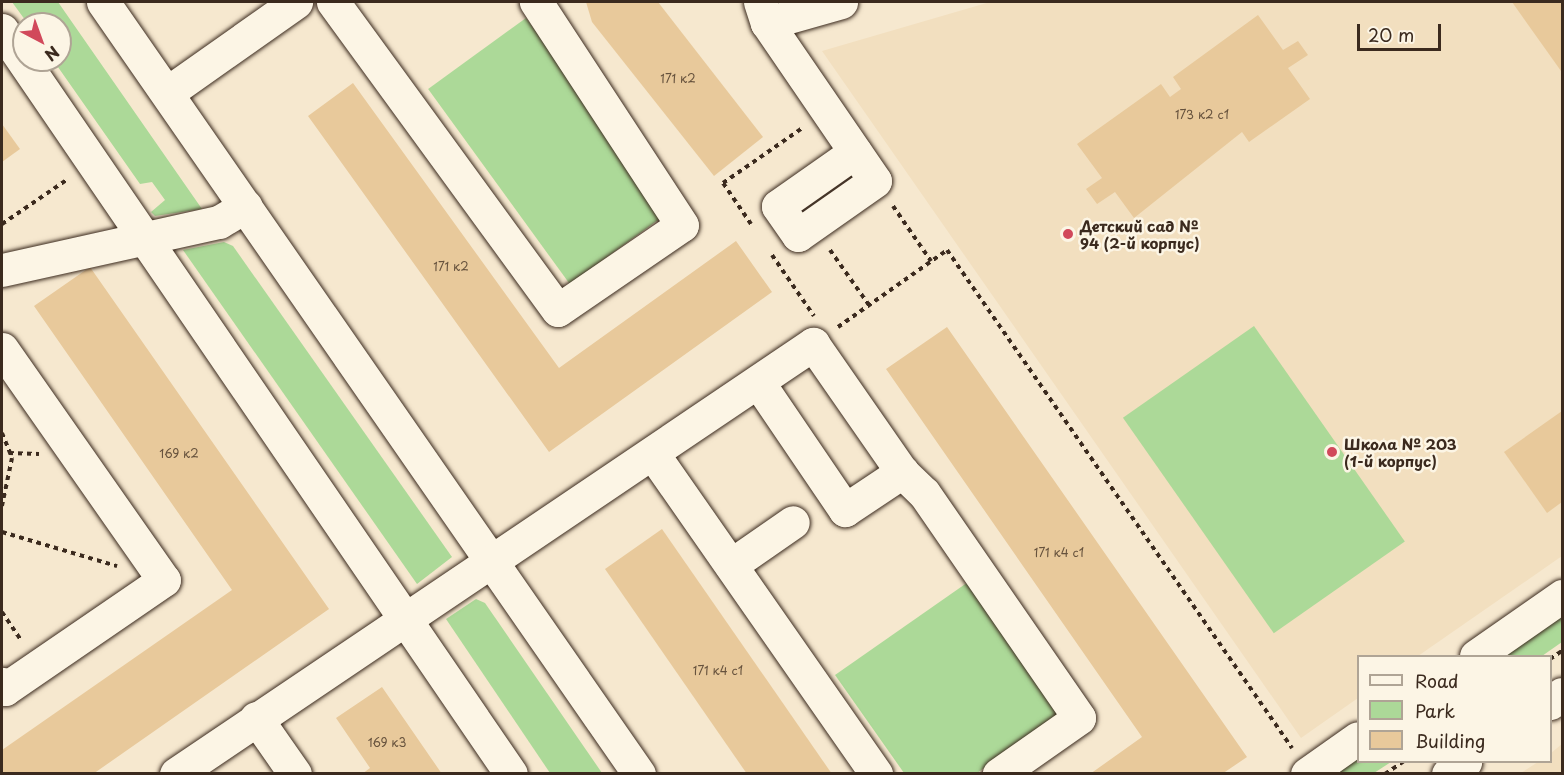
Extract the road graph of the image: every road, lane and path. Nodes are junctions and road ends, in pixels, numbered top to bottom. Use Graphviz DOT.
graph roads {
  1 [pos="103,2"];
  2 [pos="296,2"];
  3 [pos="333,2"];
  4 [pos="536,2"];
  5 [pos="841,2"];
  6 [pos="809,6"];
  7 [pos="764,12"];
  8 [pos="2,30"];
  9 [pos="167,93"];
  10 [pos="855,152"];
  11 [pos="91,163"];
  12 [pos="875,181"];
  13 [pos="246,206"];
  14 [pos="2,224"];
  15 [pos="812,225"];
  16 [pos="141,237"];
  17 [pos="931,261"];
  18 [pos="2,270"];
  19 [pos="869,305"];
  20 [pos="813,344"];
  21 [pos="2,349"];
  22 [pos="758,382"];
  23 [pos="2,433"];
  24 [pos="654,454"];
  25 [pos="902,472"];
  26 [pos="2,506"];
  27 [pos="793,522"];
  28 [pos="2,531"];
  29 [pos="492,561"];
  30 [pos="731,565"];
  31 [pos="120,567"];
  32 [pos="1563,596"];
  33 [pos="404,620"];
  34 [pos="1479,655"];
  35 [pos="2,684"];
  36 [pos="256,718"];
  37 [pos="1357,739"];
  38 [pos="1300,762"];
  39 [pos="1401,763"];
  40 [pos="1464,763"];
  41 [pos="176,774"];
  42 [pos="295,774"];
  43 [pos="511,774"];
  44 [pos="639,774"];
  45 [pos="876,774"];
  46 [pos="999,774"];
  47 [pos="1385,774"];
  48 [pos="1448,774"];
  1 -- 9 [label="street"];
  2 -- 9 [label="street"];
  3 -- 4 [label="street"];
  5 -- 6 [label="street"];
  6 -- 7 [label="street"];
  7 -- 10 [label="street"];
  8 -- 11 [label="street"];
  9 -- 13 [label="street"];
  10 -- 12 [label="street"];
  10 -- 15 [label="street"];
  11 -- 14 [label="path"];
  11 -- 16 [label="street"];
  12 -- 15 [label="street"];
  12 -- 17 [label="path"];
  13 -- 16 [label="street"];
  13 -- 29 [label="street"];
  15 -- 19 [label="path"];
  16 -- 18 [label="street"];
  16 -- 33 [label="street"];
  17 -- 19 [label="path"];
  17 -- 38 [label="path"];
  19 -- 20 [label="path"];
  20 -- 22 [label="street"];
  20 -- 25 [label="street"];
  21 -- 35 [label="street"];
  22 -- 24 [label="street"];
  22 -- 25 [label="street"];
  23 -- 26 [label="path"];
  24 -- 29 [label="street"];
  24 -- 30 [label="street"];
  25 -- 46 [label="street"];
  27 -- 30 [label="street"];
  28 -- 31 [label="path"];
  29 -- 33 [label="street"];
  29 -- 44 [label="street"];
  30 -- 45 [label="street"];
  32 -- 34 [label="street"];
  33 -- 36 [label="street"];
  33 -- 43 [label="street"];
  36 -- 41 [label="street"];
  36 -- 42 [label="street"];
  37 -- 38 [label="street"];
  39 -- 47 [label="path"];
  40 -- 48 [label="street"];
}
